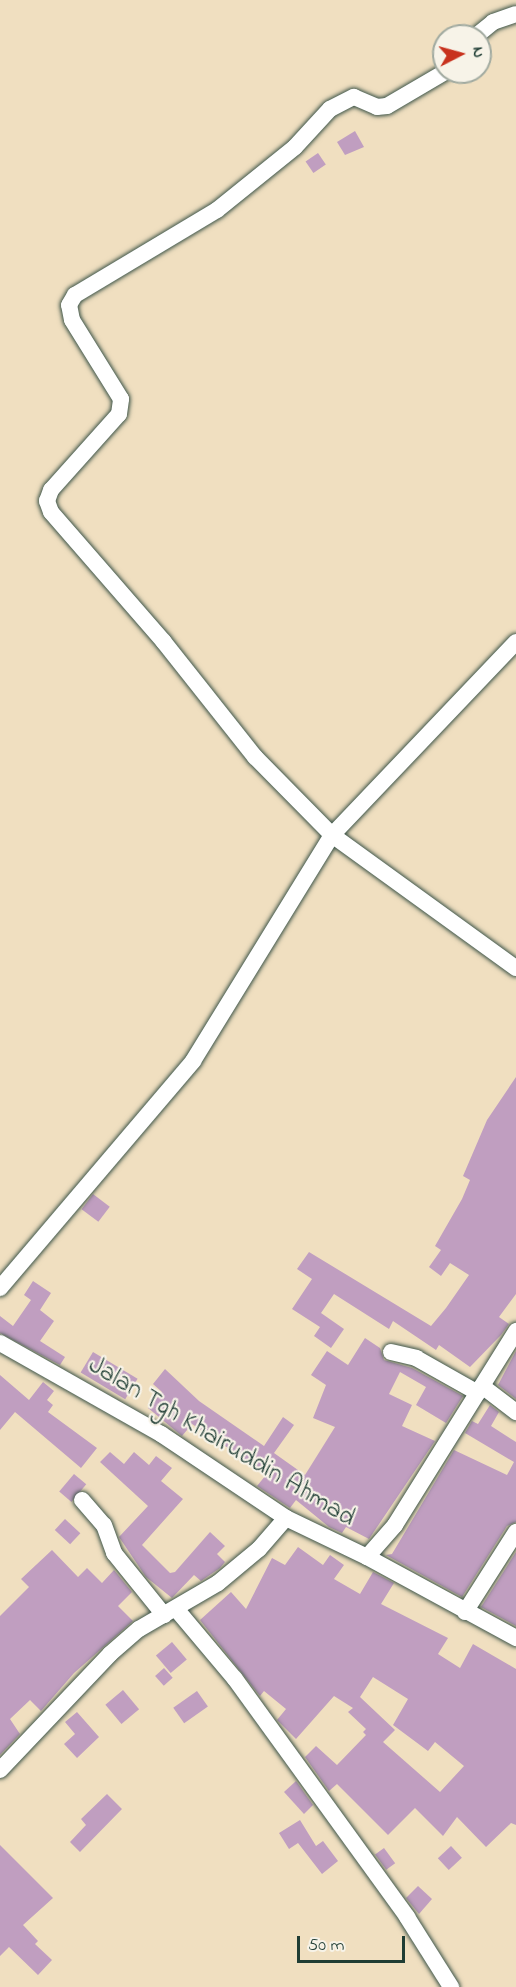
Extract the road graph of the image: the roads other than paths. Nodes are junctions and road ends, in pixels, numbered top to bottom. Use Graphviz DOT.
graph roads {
  1 [pos="516,14"];
  2 [pos="491,24"];
  3 [pos="432,80"];
  4 [pos="516,642"];
  5 [pos="332,835"];
  6 [pos="516,968"];
  7 [pos="0,1288"];
  8 [pos="516,1331"];
  9 [pos="0,1343"];
  10 [pos="391,1352"];
  11 [pos="480,1390"];
  12 [pos="516,1412"];
  13 [pos="82,1500"];
  14 [pos="286,1518"];
  15 [pos="516,1532"];
  16 [pos="367,1557"];
  17 [pos="465,1612"];
  18 [pos="170,1613"];
  19 [pos="516,1638"];
  20 [pos="0,1770"];
  21 [pos="451,1987"];
  1 -- 2 [label="street"];
  3 -- 5 [label="street"];
  4 -- 5 [label="street"];
  5 -- 6 [label="street"];
  5 -- 7 [label="street"];
  8 -- 11 [label="street, Jalan Tgh Khairuddin Ahmad"];
  9 -- 14 [label="street, Jalan Tgh Khairuddin Ahmad"];
  10 -- 11 [label="street"];
  11 -- 12 [label="street"];
  11 -- 16 [label="street, Jalan Tgh Khairuddin Ahmad"];
  13 -- 18 [label="street"];
  14 -- 16 [label="street, Jalan Tgh Khairuddin Ahmad"];
  14 -- 18 [label="street"];
  15 -- 17 [label="street"];
  16 -- 17 [label="street"];
  17 -- 19 [label="street"];
  18 -- 20 [label="street"];
  18 -- 21 [label="street"];
}
